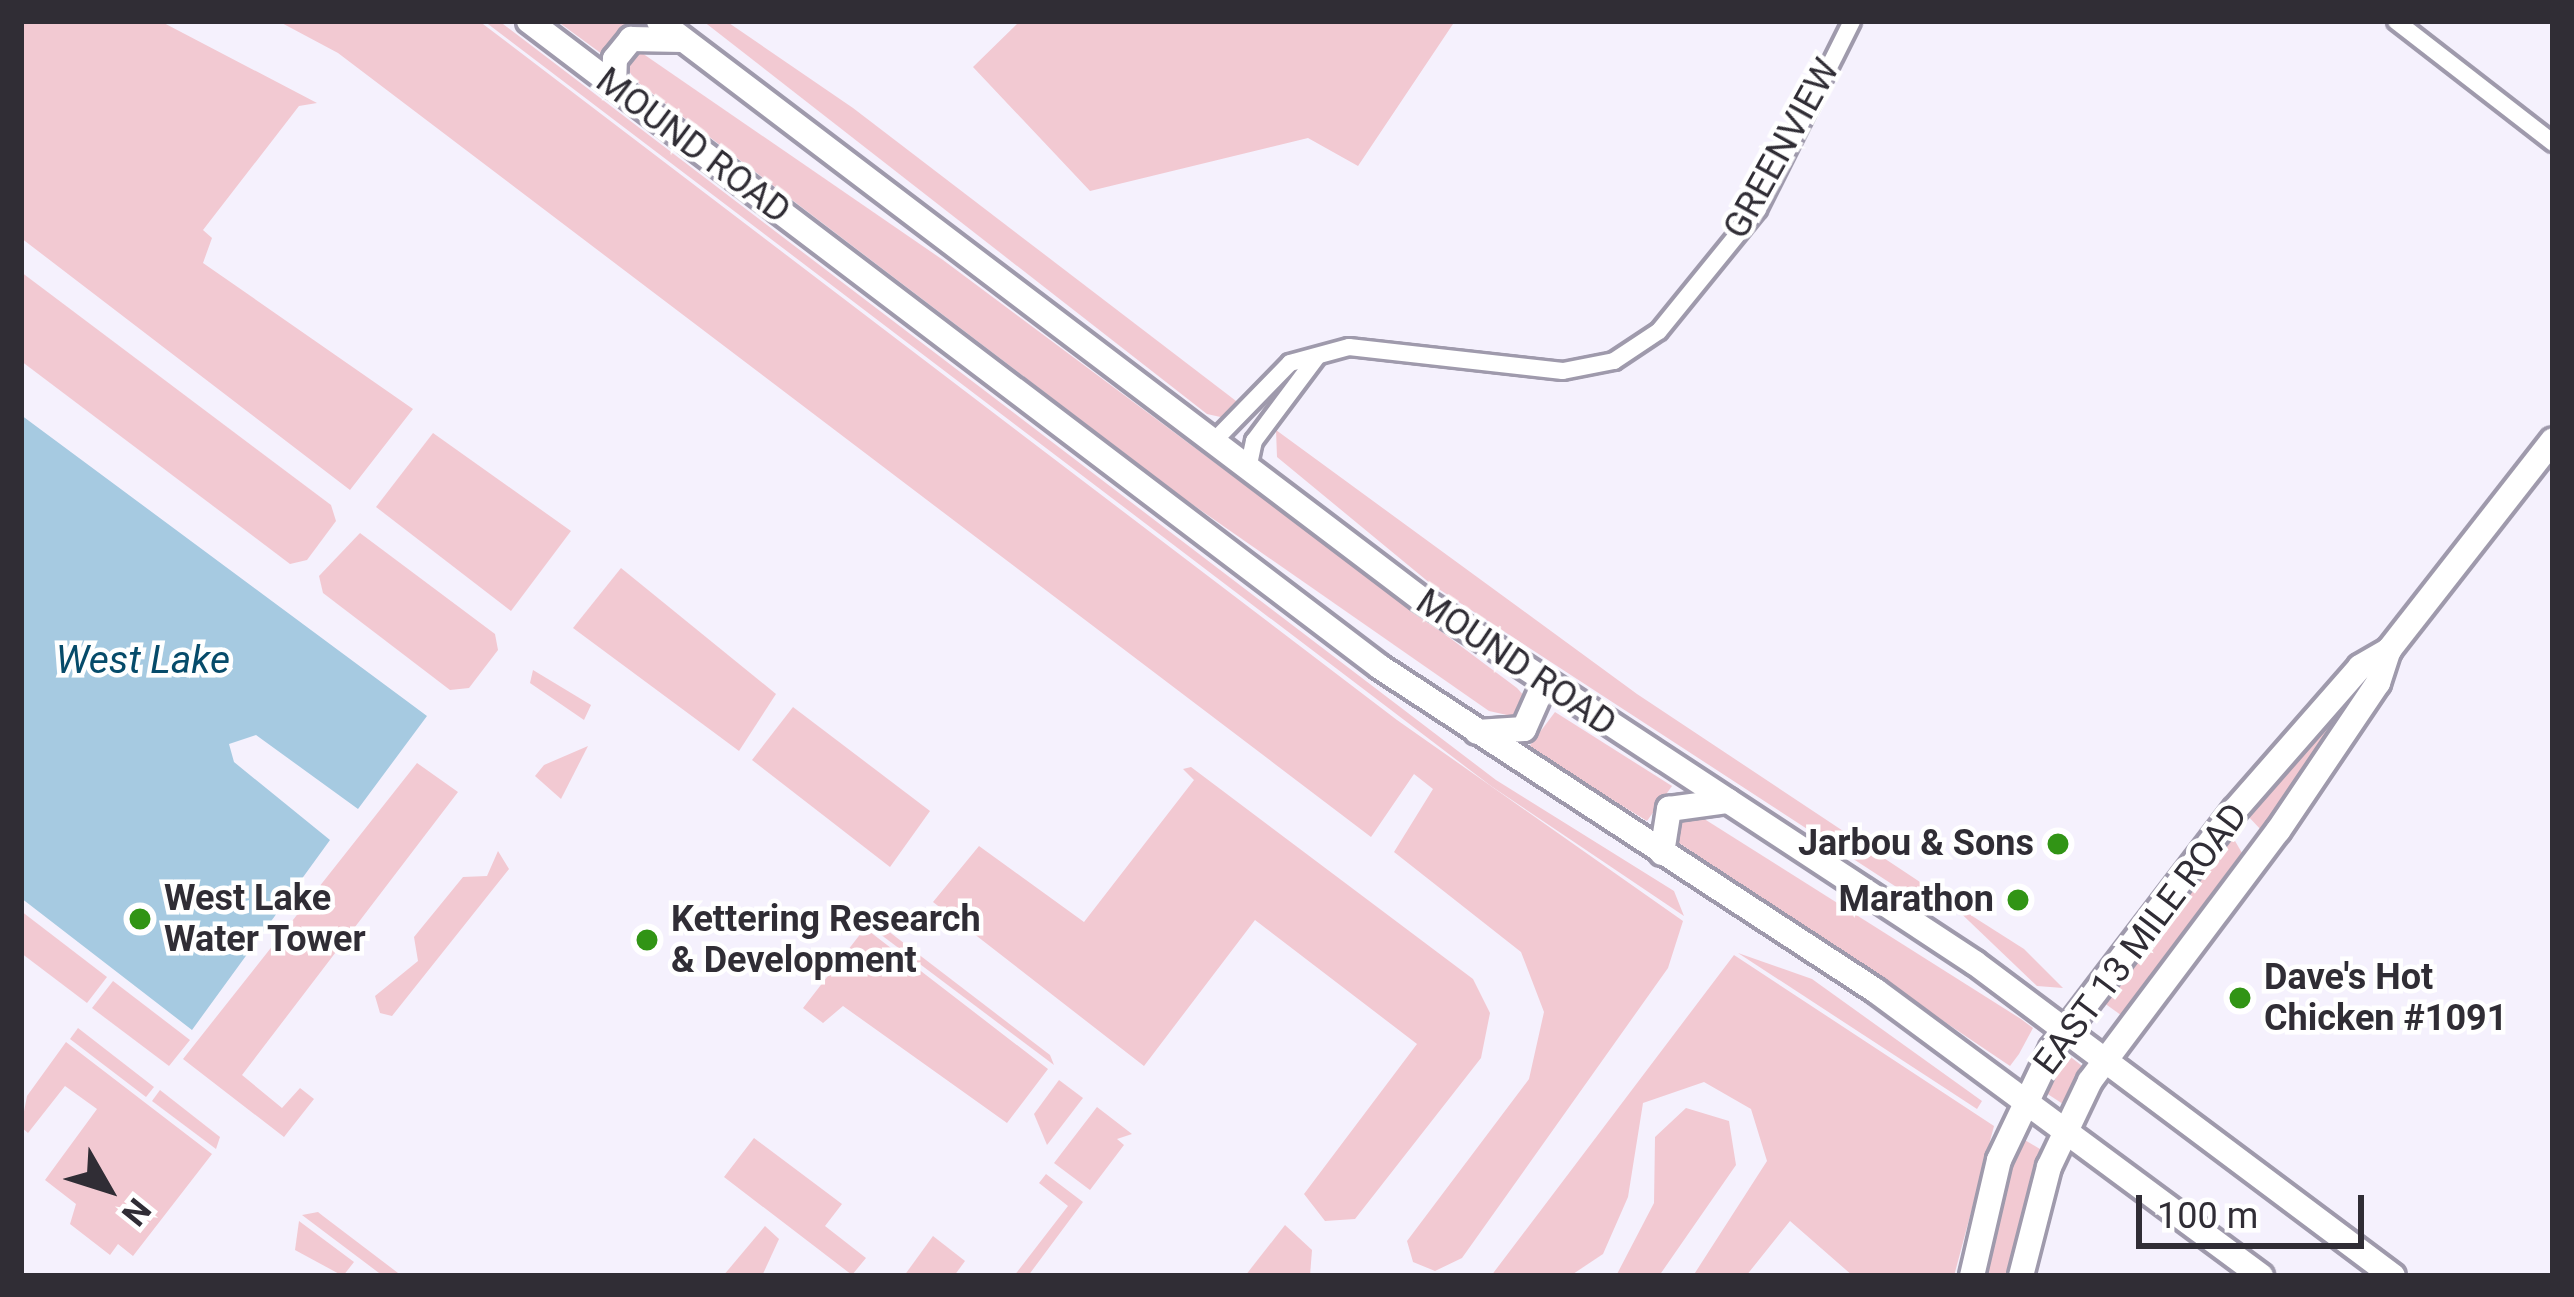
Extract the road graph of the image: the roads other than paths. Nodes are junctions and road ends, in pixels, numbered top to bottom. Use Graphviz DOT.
graph roads {
  1 [pos="529,21"];
  2 [pos="659,21"];
  3 [pos="1852,21"];
  4 [pos="2396,21"];
  5 [pos="2416,27"];
  6 [pos="685,40"];
  7 [pos="614,86"];
  8 [pos="2553,143"];
  9 [pos="1316,358"];
  10 [pos="2553,440"];
  11 [pos="1213,442"];
  12 [pos="1248,469"];
  13 [pos="2389,650"];
  14 [pos="1544,684"];
  15 [pos="1469,730"];
  16 [pos="1731,801"];
  17 [pos="2226,822"];
  18 [pos="1662,853"];
  19 [pos="2206,927"];
  20 [pos="2065,1030"];
  21 [pos="2105,1059"];
  22 [pos="2025,1099"];
  23 [pos="2066,1130"];
  24 [pos="1972,1276"];
  25 [pos="2020,1276"];
  26 [pos="2261,1276"];
  27 [pos="2393,1276"];
  1 -- 7 [label="main road, MOUND ROAD"];
  2 -- 6 [label="main road, MOUND ROAD"];
  3 -- 9 [label="street, GREENVIEW"];
  4 -- 5 [label="street"];
  5 -- 8 [label="street"];
  6 -- 7 [label="main road"];
  6 -- 11 [label="main road, MOUND ROAD"];
  7 -- 15 [label="main road, MOUND ROAD"];
  9 -- 11 [label="street, GREENVIEW"];
  9 -- 12 [label="street"];
  10 -- 13 [label="main road, EAST 13 MILE ROAD"];
  11 -- 12 [label="main road, MOUND ROAD"];
  12 -- 14 [label="main road, MOUND ROAD"];
  13 -- 17 [label="main road, EAST 13 MILE ROAD"];
  13 -- 19 [label="main road, EAST 13 MILE ROAD"];
  14 -- 15 [label="main road"];
  14 -- 16 [label="main road, MOUND ROAD"];
  15 -- 18 [label="main road, MOUND ROAD"];
  16 -- 18 [label="main road"];
  16 -- 20 [label="main road, MOUND ROAD"];
  17 -- 19 [label="main road"];
  17 -- 20 [label="main road, EAST 13 MILE ROAD"];
  18 -- 22 [label="main road, MOUND ROAD"];
  19 -- 21 [label="main road, EAST 13 MILE ROAD"];
  20 -- 21 [label="main road, MOUND ROAD"];
  20 -- 22 [label="main road, EAST 13 MILE ROAD"];
  21 -- 23 [label="main road, EAST 13 MILE ROAD"];
  21 -- 27 [label="main road, MOUND ROAD"];
  22 -- 23 [label="main road, MOUND ROAD"];
  22 -- 24 [label="main road, EAST 13 MILE ROAD"];
  23 -- 25 [label="main road, EAST 13 MILE ROAD"];
  23 -- 26 [label="main road, MOUND ROAD"];
}
